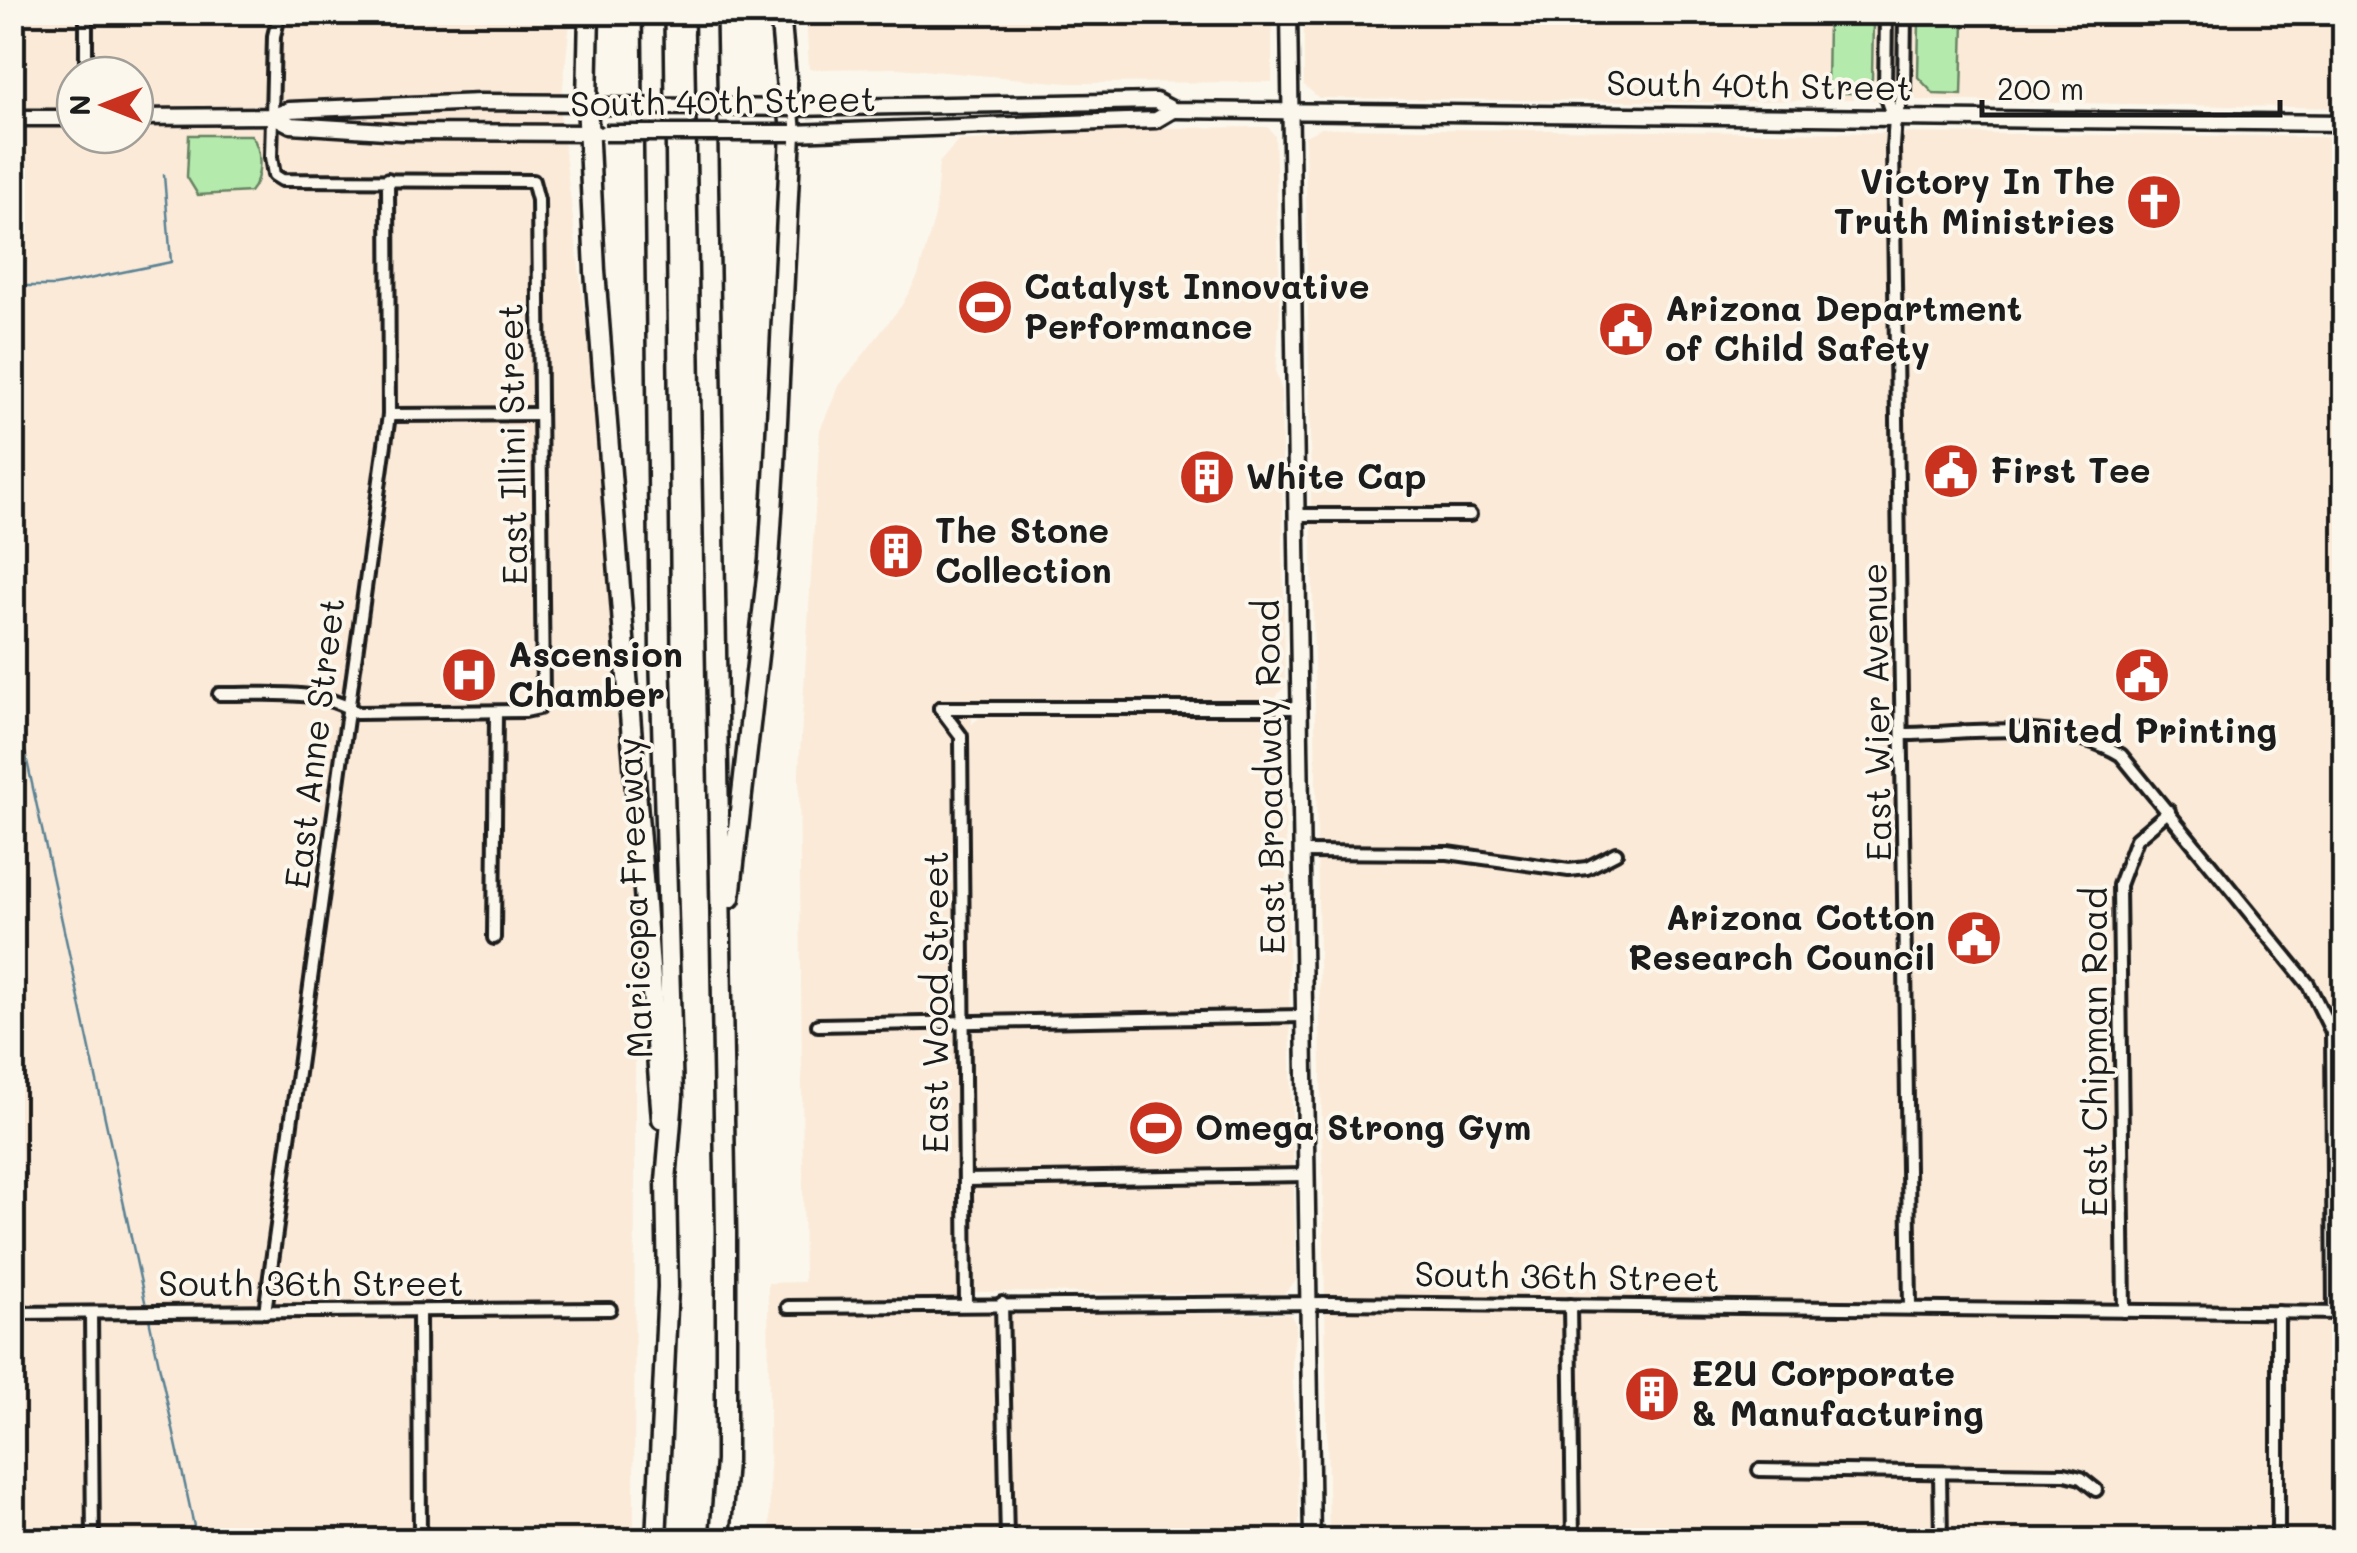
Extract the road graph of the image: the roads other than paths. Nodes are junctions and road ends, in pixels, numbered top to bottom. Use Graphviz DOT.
graph roads {
  1 [pos="86,12"];
  2 [pos="280,12"];
  3 [pos="589,12"];
  4 [pos="653,12"];
  5 [pos="705,12"];
  6 [pos="780,12"];
  7 [pos="1289,12"];
  8 [pos="1886,12"];
  9 [pos="1904,12"];
  10 [pos="86,55"];
  11 [pos="596,104"];
  12 [pos="791,108"];
  13 [pos="1173,110"];
  14 [pos="1287,110"];
  15 [pos="274,116"];
  16 [pos="155,117"];
  17 [pos="12,118"];
  18 [pos="55,118"];
  19 [pos="1895,118"];
  20 [pos="2344,124"];
  21 [pos="597,133"];
  22 [pos="791,133"];
  23 [pos="388,179"];
  24 [pos="540,414"];
  25 [pos="389,415"];
  26 [pos="1295,515"];
  27 [pos="1470,515"];
  28 [pos="219,694"];
  29 [pos="347,706"];
  30 [pos="1298,708"];
  31 [pos="496,712"];
  32 [pos="1905,734"];
  33 [pos="2169,812"];
  34 [pos="1301,852"];
  35 [pos="1616,853"];
  36 [pos="494,938"];
  37 [pos="722,968"];
  38 [pos="1304,1016"];
  39 [pos="964,1024"];
  40 [pos="818,1025"];
  41 [pos="1306,1174"];
  42 [pos="965,1180"];
  43 [pos="666,1181"];
  44 [pos="1308,1302"];
  45 [pos="1002,1303"];
  46 [pos="966,1304"];
  47 [pos="1570,1305"];
  48 [pos="1910,1306"];
  49 [pos="788,1307"];
  50 [pos="610,1309"];
  51 [pos="419,1311"];
  52 [pos="2124,1311"];
  53 [pos="266,1312"];
  54 [pos="2278,1312"];
  55 [pos="91,1313"];
  56 [pos="2339,1313"];
  57 [pos="12,1314"];
  58 [pos="1759,1470"];
  59 [pos="725,1472"];
  60 [pos="1940,1473"];
  61 [pos="2096,1490"];
  62 [pos="93,1540"];
  63 [pos="420,1540"];
  64 [pos="656,1540"];
  65 [pos="720,1540"];
  66 [pos="731,1540"];
  67 [pos="1008,1540"];
  68 [pos="1312,1540"];
  69 [pos="1573,1540"];
  70 [pos="1940,1540"];
  71 [pos="2278,1540"];
  1 -- 10 [label="street"];
  2 -- 15 [label="street"];
  3 -- 11 [label="highway"];
  4 -- 43 [label="highway, Maricopa Freeway"];
  5 -- 37 [label="highway"];
  6 -- 12 [label="highway"];
  7 -- 14 [label="main road, East Broadway Road"];
  8 -- 19 [label="street"];
  9 -- 19 [label="street"];
  11 -- 12 [label="main road, South 40th Street, bridge"];
  11 -- 15 [label="main road, South 40th Street"];
  11 -- 21 [label="highway"];
  12 -- 13 [label="main road, South 40th Street"];
  12 -- 22 [label="highway"];
  13 -- 14 [label="main road, South 40th Street"];
  13 -- 22 [label="main road, South 40th Street"];
  14 -- 19 [label="main road, South 40th Street"];
  14 -- 26 [label="main road, East Broadway Road"];
  15 -- 16 [label="main road, South 40th Street"];
  15 -- 21 [label="main road, South 40th Street"];
  15 -- 23 [label="street"];
  17 -- 18 [label="main road"];
  19 -- 20 [label="main road, South 40th Street"];
  19 -- 32 [label="street, East Wier Avenue"];
  21 -- 22 [label="main road, South 40th Street, bridge"];
  21 -- 43 [label="highway"];
  22 -- 37 [label="highway"];
  23 -- 24 [label="street, East Illini Street"];
  23 -- 25 [label="street, East Anne Street"];
  24 -- 25 [label="street"];
  24 -- 31 [label="street, East Illini Street"];
  25 -- 29 [label="street, East Anne Street"];
  26 -- 27 [label="street"];
  26 -- 30 [label="main road, East Broadway Road"];
  28 -- 29 [label="street"];
  29 -- 31 [label="street"];
  29 -- 53 [label="street, East Anne Street"];
  30 -- 34 [label="main road, East Broadway Road"];
  30 -- 39 [label="street, East Wood Street"];
  31 -- 36 [label="street"];
  32 -- 33 [label="street"];
  32 -- 48 [label="street, East Wier Avenue"];
  33 -- 52 [label="street, East Chipman Road"];
  33 -- 56 [label="street"];
  34 -- 35 [label="street"];
  34 -- 38 [label="main road, East Broadway Road"];
  37 -- 59 [label="highway"];
  38 -- 39 [label="street"];
  38 -- 41 [label="main road, East Broadway Road"];
  39 -- 40 [label="street"];
  39 -- 42 [label="street, East Wood Street"];
  41 -- 42 [label="street"];
  41 -- 44 [label="main road, East Broadway Road"];
  42 -- 46 [label="street, East Wood Street"];
  43 -- 64 [label="highway, Maricopa Freeway"];
  44 -- 45 [label="street, South 36th Street"];
  44 -- 47 [label="street, South 36th Street"];
  44 -- 68 [label="main road, East Broadway Road"];
  45 -- 46 [label="street, South 36th Street"];
  45 -- 67 [label="street"];
  46 -- 49 [label="street, South 36th Street"];
  47 -- 48 [label="street, South 36th Street"];
  47 -- 69 [label="street"];
  48 -- 52 [label="street, South 36th Street"];
  50 -- 51 [label="street, South 36th Street"];
  51 -- 53 [label="street, South 36th Street"];
  51 -- 63 [label="street"];
  52 -- 54 [label="street, South 36th Street"];
  53 -- 55 [label="street, South 36th Street"];
  54 -- 56 [label="street, South 36th Street"];
  54 -- 71 [label="street"];
  55 -- 57 [label="street, South 36th Street"];
  55 -- 62 [label="street"];
  58 -- 60 [label="street"];
  59 -- 65 [label="highway"];
  59 -- 66 [label="highway"];
  60 -- 61 [label="street"];
  60 -- 70 [label="street"];
}
